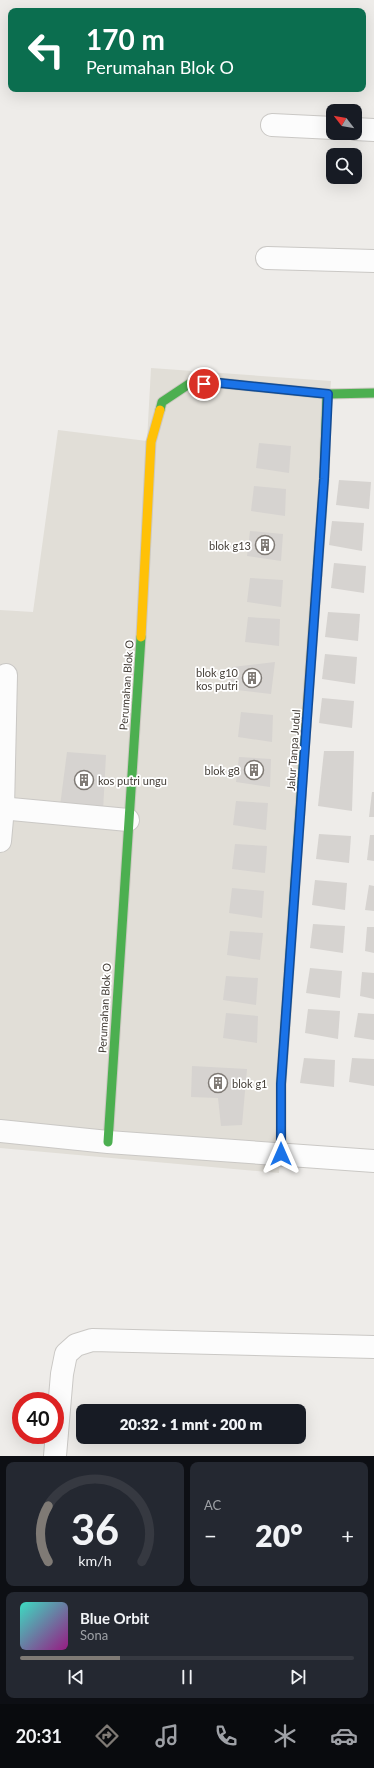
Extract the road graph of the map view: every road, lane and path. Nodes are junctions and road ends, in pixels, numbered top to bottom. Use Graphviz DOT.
graph roads {
  1 [pos="272,126"];
  2 [pos="326,128"];
  3 [pos="362,129"];
  4 [pos="374,130"];
  5 [pos="267,258"];
  6 [pos="374,261"];
  7 [pos="374,393"];
  8 [pos="328,394"];
  9 [pos="6,675"];
  10 [pos="2,808"];
  11 [pos="128,820"];
  12 [pos="0,841"];
  13 [pos="0,1131"];
  14 [pos="108,1142"];
  15 [pos="281,1154"];
  16 [pos="374,1161"];
  17 [pos="374,1348"];
  18 [pos="55,1456"];
  1 -- 2 [label="street"];
  3 -- 4 [label="street"];
  5 -- 6 [label="street"];
  7 -- 8 [label="street"];
  8 -- 11 [label="street, Perumahan Blok O"];
  8 -- 15 [label="street, Jalur Tanpa Judul"];
  9 -- 10 [label="street"];
  10 -- 11 [label="street"];
  10 -- 12 [label="street"];
  11 -- 14 [label="street, Perumahan Blok O"];
  13 -- 14 [label="street"];
  14 -- 15 [label="street"];
  15 -- 16 [label="street"];
  17 -- 18 [label="street"];
}
